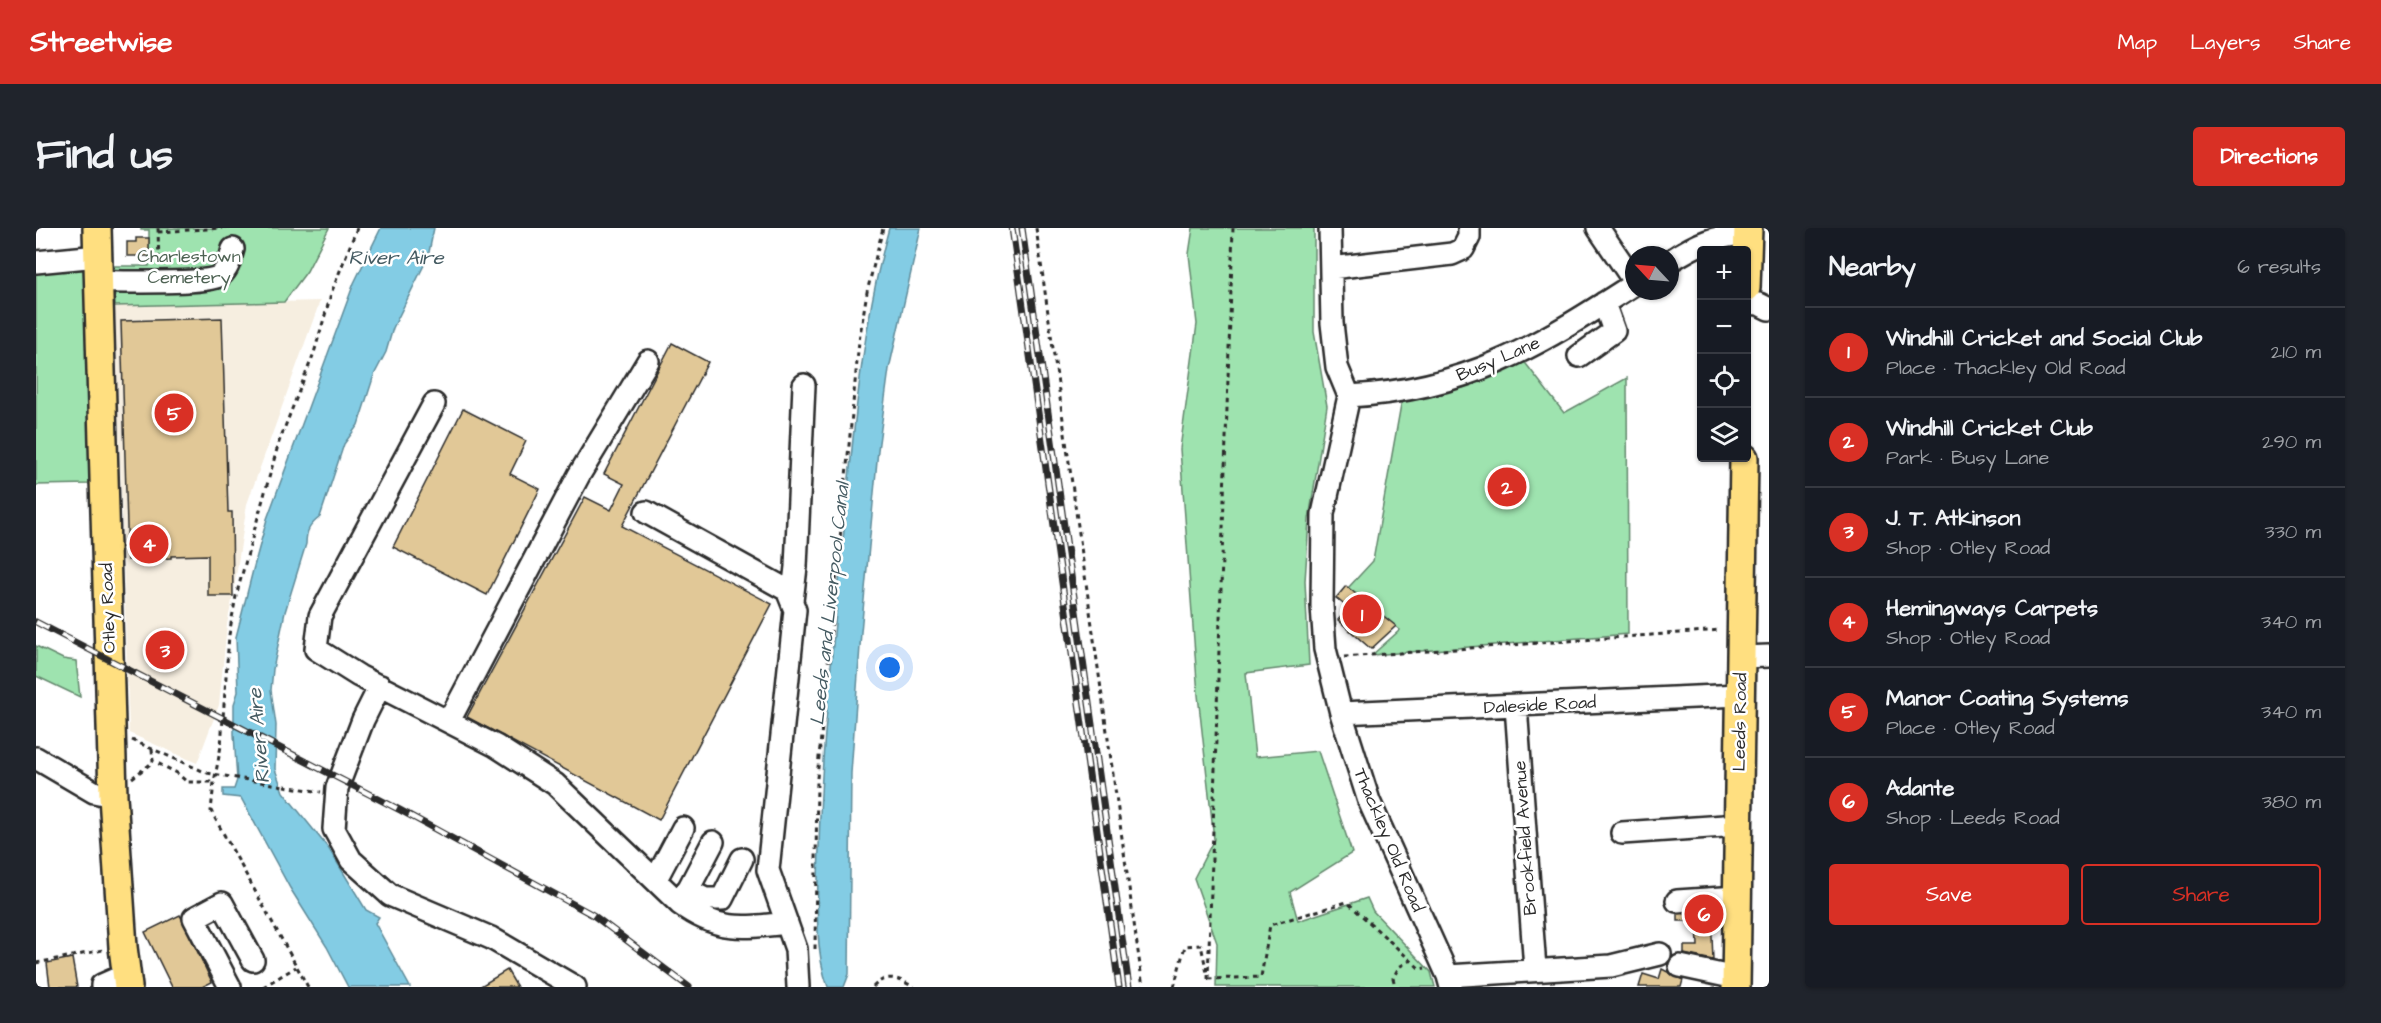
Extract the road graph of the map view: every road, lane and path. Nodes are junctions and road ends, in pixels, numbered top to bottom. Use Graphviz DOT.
graph roads {
  1 [pos="97,228"];
  2 [pos="222,228"];
  3 [pos="357,228"];
  4 [pos="883,228"];
  5 [pos="1036,228"];
  6 [pos="1233,228"];
  7 [pos="1329,228"];
  8 [pos="1469,228"];
  9 [pos="1598,228"];
  10 [pos="158,230"];
  11 [pos="1748,231"];
  12 [pos="1747,246"];
  13 [pos="232,249"];
  14 [pos="1679,255"];
  15 [pos="36,262"];
  16 [pos="1330,268"];
  17 [pos="1625,268"];
  18 [pos="98,269"];
  19 [pos="159,280"];
  20 [pos="1625,288"];
  21 [pos="1604,303"];
  22 [pos="1751,303"];
  23 [pos="1769,309"];
  24 [pos="1579,356"];
  25 [pos="648,361"];
  26 [pos="804,385"];
  27 [pos="1349,396"];
  28 [pos="434,404"];
  29 [pos="1744,462"];
  30 [pos="646,512"];
  31 [pos="792,601"];
  32 [pos="1741,628"];
  33 [pos="1769,656"];
  34 [pos="1741,657"];
  35 [pos="1328,658"];
  36 [pos="380,686"];
  37 [pos="1740,695"];
  38 [pos="1516,706"];
  39 [pos="1341,713"];
  40 [pos="449,721"];
  41 [pos="111,730"];
  42 [pos="152,749"];
  43 [pos="36,758"];
  44 [pos="214,782"];
  45 [pos="336,795"];
  46 [pos="113,796"];
  47 [pos="1739,825"];
  48 [pos="683,828"];
  49 [pos="1622,833"];
  50 [pos="713,842"];
  51 [pos="742,860"];
  52 [pos="656,879"];
  53 [pos="684,897"];
  54 [pos="1738,897"];
  55 [pos="1677,901"];
  56 [pos="787,923"];
  57 [pos="123,947"];
  58 [pos="1660,954"];
  59 [pos="815,955"];
  60 [pos="253,960"];
  61 [pos="1411,960"];
  62 [pos="36,963"];
  63 [pos="1680,966"];
  64 [pos="296,967"];
  65 [pos="1535,969"];
  66 [pos="1448,977"];
  67 [pos="1208,979"];
  68 [pos="128,981"];
  69 [pos="1394,982"];
  70 [pos="1736,983"];
  71 [pos="102,987"];
  72 [pos="230,987"];
  73 [pos="263,987"];
  74 [pos="308,987"];
  75 [pos="575,987"];
  76 [pos="798,987"];
  77 [pos="873,987"];
  78 [pos="914,987"];
  79 [pos="1143,987"];
  80 [pos="1174,987"];
  1 -- 18 [label="main road, Otley Road"];
  2 -- 10 [label="path"];
  3 -- 44 [label="path"];
  4 -- 59 [label="path"];
  5 -- 79 [label="path"];
  6 -- 67 [label="path"];
  7 -- 16 [label="street"];
  8 -- 16 [label="street"];
  9 -- 17 [label="street"];
  10 -- 19 [label="path"];
  11 -- 12 [label="main road"];
  11 -- 14 [label="street"];
  13 -- 19 [label="street"];
  15 -- 18 [label="street"];
  16 -- 27 [label="street"];
  18 -- 19 [label="street"];
  18 -- 41 [label="main road, Otley Road"];
  20 -- 21 [label="street, Busy Lane"];
  21 -- 24 [label="street"];
  21 -- 27 [label="street, Busy Lane"];
  22 -- 23 [label="street"];
  25 -- 40 [label="street"];
  26 -- 31 [label="street"];
  27 -- 35 [label="street, Thackley Old Road"];
  28 -- 36 [label="street"];
  29 -- 32 [label="main road, Leeds Road"];
  30 -- 31 [label="street"];
  31 -- 56 [label="street"];
  32 -- 34 [label="main road, Leeds Road"];
  32 -- 35 [label="path"];
  33 -- 34 [label="street"];
  34 -- 37 [label="main road, Leeds Road"];
  35 -- 39 [label="street, Thackley Old Road"];
  36 -- 40 [label="street"];
  36 -- 45 [label="street"];
  37 -- 38 [label="street, Daleside Road"];
  37 -- 47 [label="main road, Leeds Road"];
  38 -- 39 [label="street, Daleside Road"];
  38 -- 65 [label="street, Brookfield Avenue"];
  39 -- 66 [label="street, Thackley Old Road"];
  40 -- 52 [label="street"];
  41 -- 42 [label="path"];
  41 -- 46 [label="main road, Otley Road"];
  42 -- 44 [label="path"];
  42 -- 45 [label="path, bridge"];
  43 -- 46 [label="street"];
  44 -- 64 [label="path"];
  45 -- 75 [label="street"];
  46 -- 57 [label="main road, Otley Road"];
  47 -- 49 [label="street"];
  47 -- 54 [label="main road, Leeds Road"];
  48 -- 52 [label="street"];
  50 -- 53 [label="street"];
  51 -- 53 [label="street"];
  52 -- 53 [label="street"];
  53 -- 56 [label="street"];
  54 -- 55 [label="street"];
  54 -- 70 [label="main road, Leeds Road"];
  56 -- 76 [label="street"];
  57 -- 62 [label="path"];
  57 -- 68 [label="main road, Otley Road"];
  58 -- 65 [label="street"];
  60 -- 72 [label="street"];
  61 -- 66 [label="path"];
  61 -- 67 [label="path"];
  61 -- 69 [label="path"];
  63 -- 70 [label="street"];
  64 -- 73 [label="path"];
  64 -- 74 [label="path"];
  65 -- 66 [label="street"];
  67 -- 80 [label="path"];
  68 -- 71 [label="street"];
  77 -- 78 [label="path"];
}
